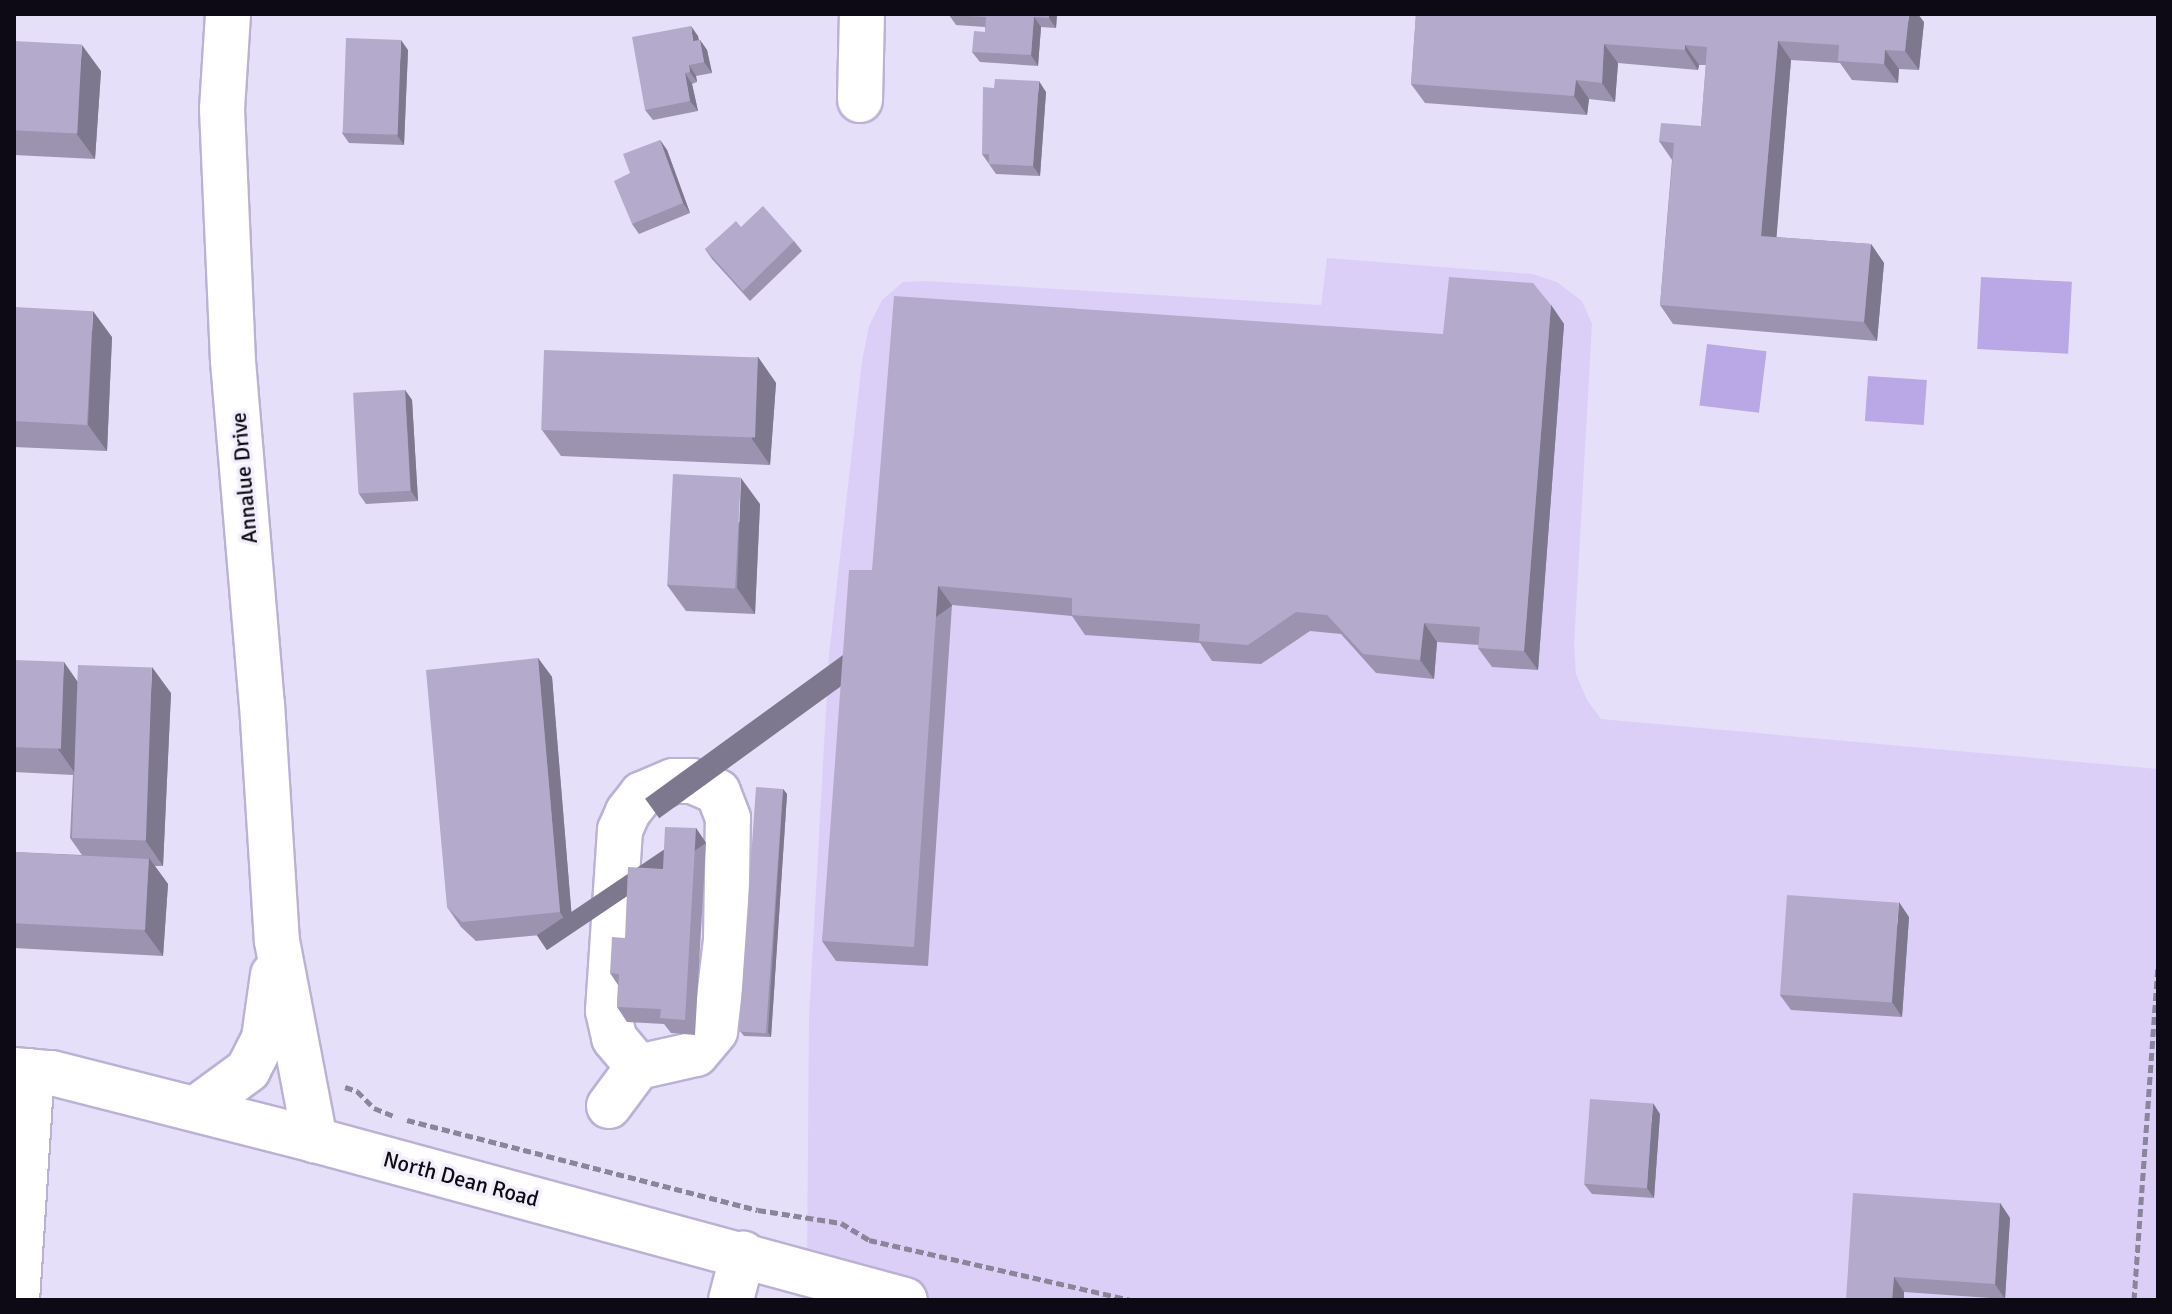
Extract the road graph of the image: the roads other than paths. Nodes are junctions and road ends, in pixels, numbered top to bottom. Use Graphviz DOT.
graph roads {
  1 [pos="228,14"];
  2 [pos="862,14"];
  3 [pos="860,100"];
  4 [pos="277,941"];
  5 [pos="638,1067"];
  6 [pos="23,1071"];
  7 [pos="609,1106"];
  8 [pos="195,1109"];
  9 [pos="315,1140"];
  10 [pos="743,1254"];
  11 [pos="17,1300"];
  12 [pos="731,1300"];
  13 [pos="905,1300"];
  1 -- 4 [label="street, Annalue Drive"];
  2 -- 3 [label="street"];
  4 -- 8 [label="street, Annalue Drive"];
  4 -- 9 [label="street, Annalue Drive"];
  5 -- 5 [label="street"];
  5 -- 7 [label="street"];
  6 -- 8 [label="street, North Dean Road"];
  6 -- 11 [label="street"];
  8 -- 9 [label="street, North Dean Road"];
  9 -- 10 [label="street, North Dean Road"];
  10 -- 12 [label="street"];
  10 -- 13 [label="street, North Dean Road"];
}
